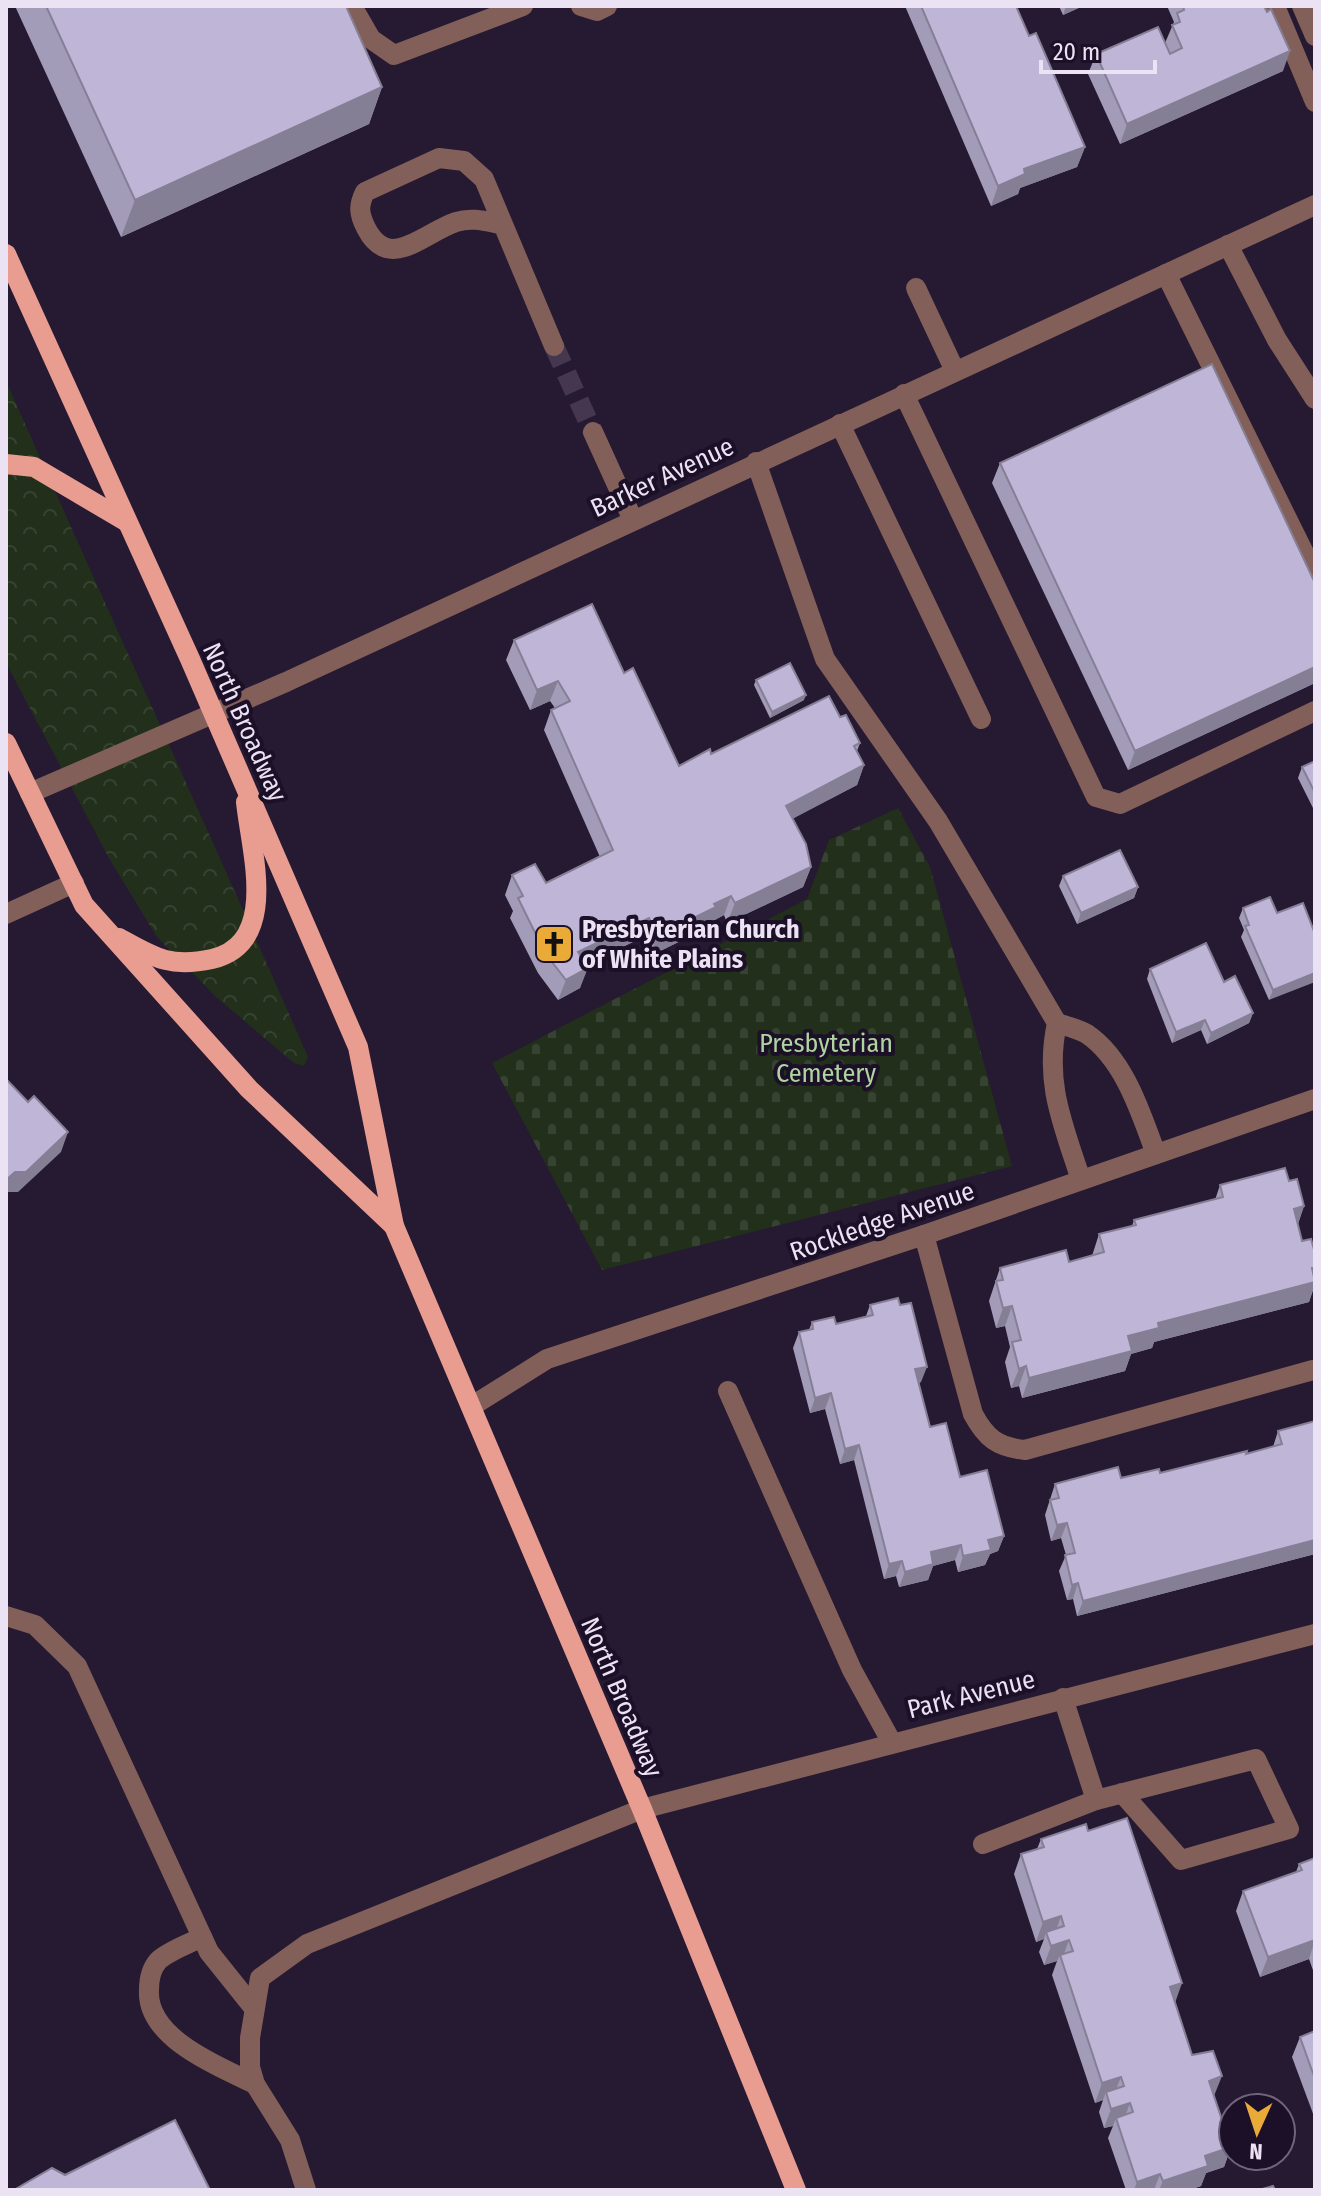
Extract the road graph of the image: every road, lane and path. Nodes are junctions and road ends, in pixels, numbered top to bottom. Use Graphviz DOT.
graph roads {
  1 [pos="352,6"];
  2 [pos="523,6"];
  3 [pos="581,6"];
  4 [pos="607,6"];
  5 [pos="1275,6"];
  6 [pos="1302,6"];
  7 [pos="1315,36"];
  8 [pos="1315,102"];
  9 [pos="1315,205"];
  10 [pos="500,224"];
  11 [pos="1228,245"];
  12 [pos="6,254"];
  13 [pos="1166,274"];
  14 [pos="916,288"];
  15 [pos="554,346"];
  16 [pos="955,371"];
  17 [pos="904,394"];
  18 [pos="1315,399"];
  19 [pos="840,424"];
  20 [pos="593,432"];
  21 [pos="756,462"];
  22 [pos="6,464"];
  23 [pos="633,520"];
  24 [pos="127,522"];
  25 [pos="1315,575"];
  26 [pos="1315,711"];
  27 [pos="213,714"];
  28 [pos="981,719"];
  29 [pos="6,743"];
  30 [pos="243,783"];
  31 [pos="30,793"];
  32 [pos="74,883"];
  33 [pos="84,905"];
  34 [pos="6,914"];
  35 [pos="1057,1023"];
  36 [pos="1315,1099"];
  37 [pos="1156,1154"];
  38 [pos="1081,1180"];
  39 [pos="394,1226"];
  40 [pos="924,1235"];
  41 [pos="1313,1370"];
  42 [pos="728,1391"];
  43 [pos="472,1406"];
  44 [pos="6,1616"];
  45 [pos="1315,1634"];
  46 [pos="1063,1698"];
  47 [pos="891,1741"];
  48 [pos="1122,1793"];
  49 [pos="1096,1800"];
  50 [pos="642,1809"];
  51 [pos="983,1844"];
  52 [pos="202,1937"];
  53 [pos="253,2007"];
  54 [pos="255,2084"];
  55 [pos="306,2190"];
  56 [pos="796,2190"];
  1 -- 2 [label="street"];
  3 -- 4 [label="street"];
  5 -- 8 [label="street"];
  6 -- 7 [label="street"];
  9 -- 11 [label="street, Barker Avenue"];
  10 -- 10 [label="street"];
  10 -- 15 [label="street"];
  11 -- 13 [label="street, Barker Avenue"];
  11 -- 18 [label="street"];
  12 -- 24 [label="main road, North Broadway"];
  13 -- 16 [label="street, Barker Avenue"];
  13 -- 25 [label="street"];
  14 -- 16 [label="street"];
  16 -- 17 [label="street, Barker Avenue"];
  17 -- 19 [label="street, Barker Avenue"];
  17 -- 26 [label="street"];
  19 -- 21 [label="street, Barker Avenue"];
  19 -- 28 [label="street"];
  20 -- 23 [label="street"];
  21 -- 23 [label="street, Barker Avenue"];
  21 -- 35 [label="street"];
  22 -- 24 [label="main road"];
  23 -- 27 [label="street, Barker Avenue"];
  24 -- 27 [label="main road, North Broadway"];
  27 -- 30 [label="main road, North Broadway"];
  27 -- 31 [label="street, Barker Avenue"];
  29 -- 31 [label="main road, North Broadway"];
  30 -- 33 [label="main road"];
  30 -- 39 [label="main road, North Broadway"];
  31 -- 32 [label="main road, North Broadway"];
  32 -- 33 [label="main road, North Broadway"];
  32 -- 34 [label="street"];
  33 -- 39 [label="main road, North Broadway"];
  35 -- 37 [label="street"];
  35 -- 38 [label="street"];
  36 -- 37 [label="street, Rockledge Avenue"];
  37 -- 38 [label="street, Rockledge Avenue"];
  38 -- 40 [label="street, Rockledge Avenue"];
  39 -- 43 [label="main road, North Broadway"];
  40 -- 41 [label="street"];
  40 -- 43 [label="street, Rockledge Avenue"];
  42 -- 47 [label="street"];
  43 -- 50 [label="main road, North Broadway"];
  44 -- 52 [label="street"];
  45 -- 46 [label="street, Park Avenue"];
  46 -- 47 [label="street, Park Avenue"];
  46 -- 49 [label="street"];
  47 -- 50 [label="street, Park Avenue"];
  48 -- 48 [label="street"];
  48 -- 49 [label="street"];
  49 -- 51 [label="street"];
  50 -- 53 [label="street, Park Avenue"];
  50 -- 56 [label="main road, North Broadway"];
  52 -- 53 [label="street"];
  52 -- 54 [label="street"];
  53 -- 54 [label="street"];
  54 -- 55 [label="street"];
}
